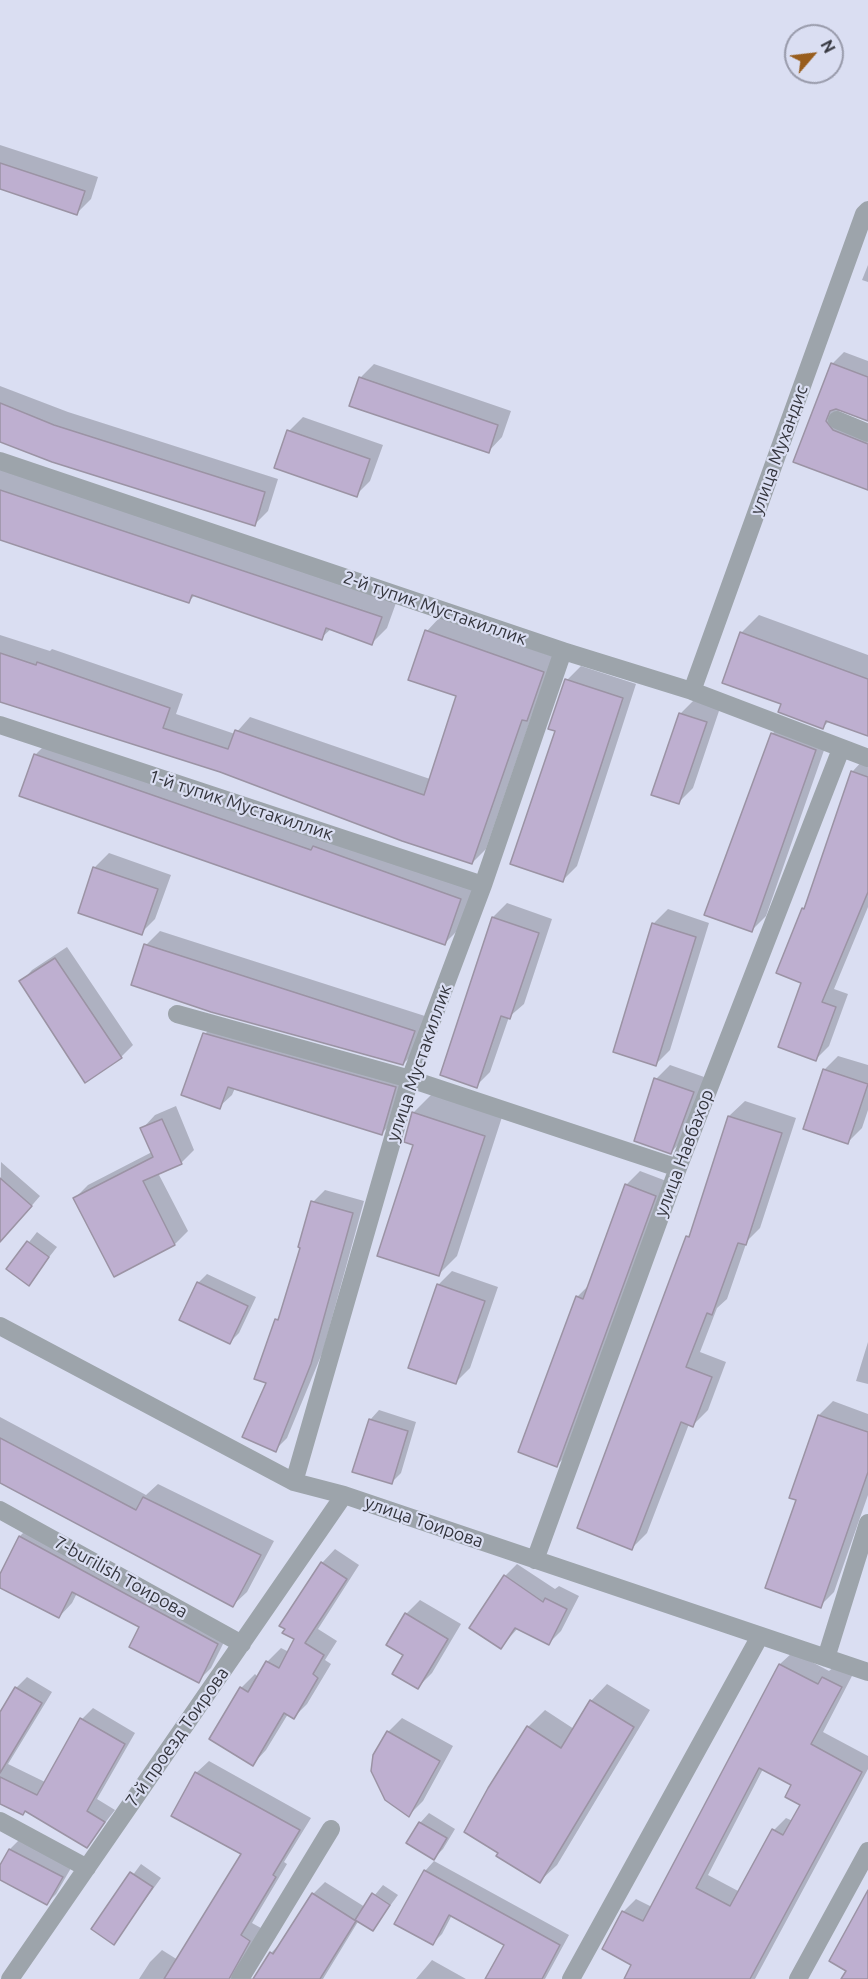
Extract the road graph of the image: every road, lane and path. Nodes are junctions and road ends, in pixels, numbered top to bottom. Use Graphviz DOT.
graph roads {
  1 [pos="868,210"];
  2 [pos="837,420"];
  3 [pos="868,433"];
  4 [pos="0,461"];
  5 [pos="563,651"];
  6 [pos="692,691"];
  7 [pos="0,724"];
  8 [pos="841,749"];
  9 [pos="868,758"];
  10 [pos="483,885"];
  11 [pos="177,1014"];
  12 [pos="410,1079"];
  13 [pos="678,1168"];
  14 [pos="0,1326"];
  15 [pos="294,1482"];
  16 [pos="344,1496"];
  17 [pos="0,1510"];
  18 [pos="868,1523"];
  19 [pos="535,1560"];
  20 [pos="760,1636"];
  21 [pos="242,1644"];
  22 [pos="826,1658"];
  23 [pos="868,1672"];
  24 [pos="0,1821"];
  25 [pos="331,1829"];
  26 [pos="868,1851"];
  27 [pos="87,1868"];
  28 [pos="10,1979"];
  29 [pos="240,1979"];
  30 [pos="571,1979"];
  31 [pos="798,1979"];
  1 -- 6 [label="street, улица Мухандис"];
  2 -- 3 [label="street"];
  4 -- 5 [label="street, 2-й тупик Мустакиллик"];
  5 -- 6 [label="street, 2-й тупик Мустакиллик"];
  5 -- 10 [label="street, улица Мустакиллик"];
  6 -- 8 [label="street, 2-й тупик Мустакиллик"];
  7 -- 10 [label="street, 1-й тупик Мустакиллик"];
  8 -- 9 [label="street, 2-й тупик Мустакиллик"];
  8 -- 13 [label="street, улица Навбахор"];
  10 -- 12 [label="street, улица Мустакиллик"];
  11 -- 12 [label="street"];
  12 -- 13 [label="street"];
  12 -- 15 [label="street, улица Мустакиллик"];
  13 -- 19 [label="street, улица Навбахор"];
  14 -- 15 [label="street, улица Тоирова"];
  15 -- 16 [label="street, улица Тоирова"];
  16 -- 19 [label="street, улица Тоирова"];
  16 -- 21 [label="street, 7-й проезд Тоирова"];
  17 -- 21 [label="street, 7-burilish Тоирова"];
  18 -- 22 [label="street"];
  19 -- 20 [label="street, улица Тоирова"];
  20 -- 22 [label="street, улица Тоирова"];
  20 -- 30 [label="street"];
  21 -- 27 [label="street, 7-й проезд Тоирова"];
  22 -- 23 [label="street, улица Тоирова"];
  24 -- 27 [label="street"];
  25 -- 29 [label="street"];
  26 -- 31 [label="street"];
  27 -- 28 [label="street, 7-й проезд Тоирова"];
}
